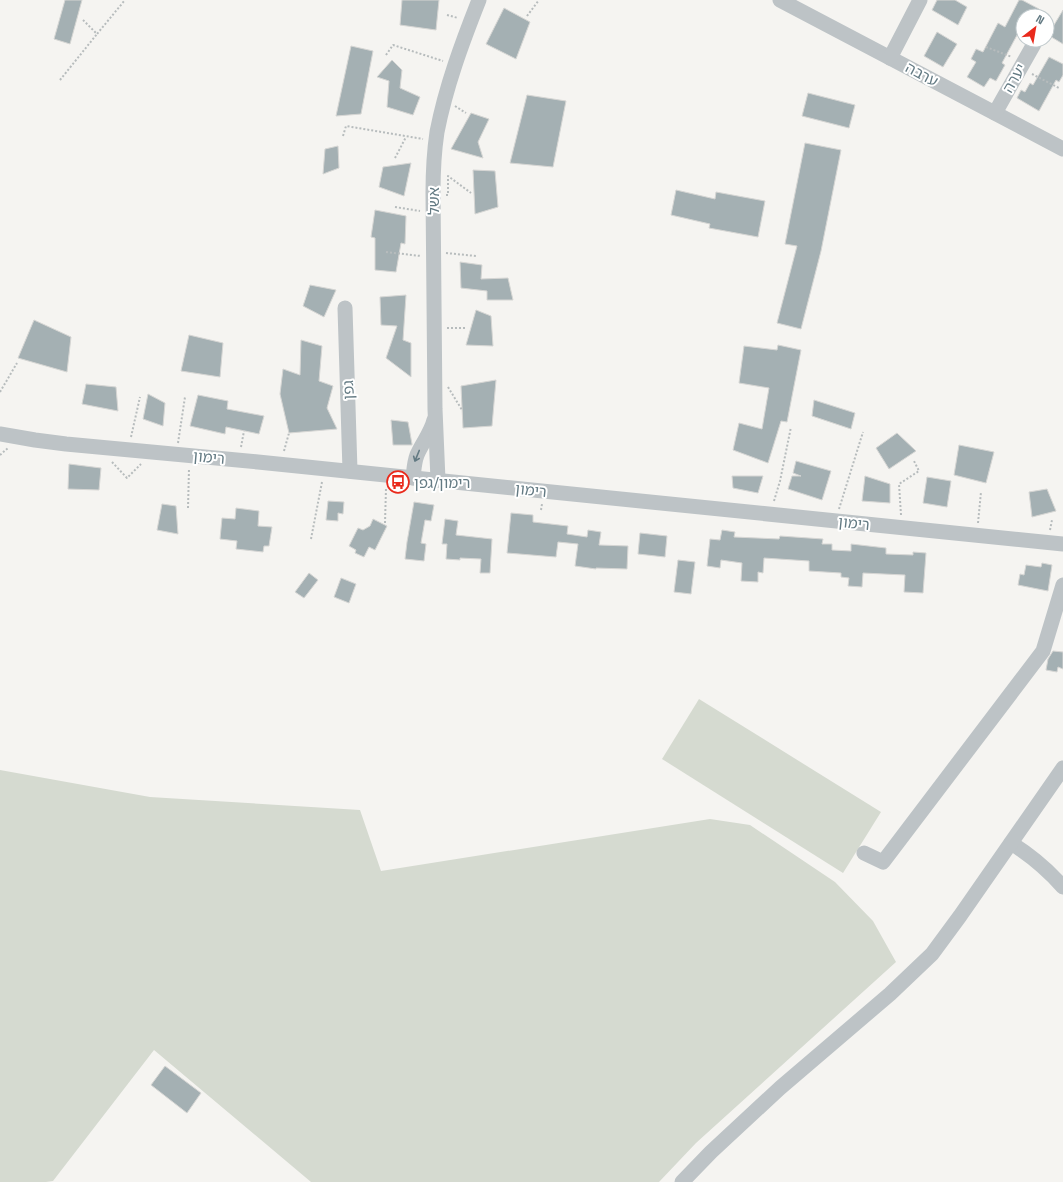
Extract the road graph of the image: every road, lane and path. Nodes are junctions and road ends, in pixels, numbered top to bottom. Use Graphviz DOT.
graph roads {
  1 [pos="125,0"];
  2 [pos="479,0"];
  3 [pos="539,0"];
  4 [pos="780,0"];
  5 [pos="920,0"];
  6 [pos="527,16"];
  7 [pos="83,20"];
  8 [pos="98,33"];
  9 [pos="986,47"];
  10 [pos="1032,48"];
  11 [pos="386,55"];
  12 [pos="890,58"];
  13 [pos="1022,64"];
  14 [pos="455,65"];
  15 [pos="60,80"];
  16 [pos="1059,88"];
  17 [pos="994,113"];
  18 [pos="343,136"];
  19 [pos="406,137"];
  20 [pos="436,141"];
  21 [pos="1063,149"];
  22 [pos="395,158"];
  23 [pos="433,193"];
  24 [pos="471,193"];
  25 [pos="395,207"];
  26 [pos="433,213"];
  27 [pos="386,252"];
  28 [pos="433,255"];
  29 [pos="476,256"];
  30 [pos="345,308"];
  31 [pos="434,328"];
  32 [pos="466,328"];
  33 [pos="17,362"];
  34 [pos="0,392"];
  35 [pos="140,396"];
  36 [pos="185,396"];
  37 [pos="435,409"];
  38 [pos="791,426"];
  39 [pos="244,431"];
  40 [pos="863,432"];
  41 [pos="289,433"];
  42 [pos="0,434"];
  43 [pos="129,450"];
  44 [pos="183,455"];
  45 [pos="239,460"];
  46 [pos="914,461"];
  47 [pos="280,464"];
  48 [pos="325,469"];
  49 [pos="350,471"];
  50 [pos="387,475"];
  51 [pos="413,478"];
  52 [pos="438,480"];
  53 [pos="981,492"];
  54 [pos="188,508"];
  55 [pos="771,514"];
  56 [pos="835,521"];
  57 [pos="384,523"];
  58 [pos="902,528"];
  59 [pos="977,536"];
  60 [pos="310,539"];
  61 [pos="1063,544"];
  62 [pos="1063,585"];
  63 [pos="1063,768"];
  64 [pos="1011,843"];
  65 [pos="864,853"];
  66 [pos="1063,887"];
  67 [pos="682,1182"];
  1 -- 8 [label="path"];
  2 -- 14 [label="street, אשל"];
  3 -- 6 [label="path"];
  4 -- 12 [label="street, ערבה"];
  5 -- 12 [label="street"];
  7 -- 8 [label="path"];
  8 -- 15 [label="path"];
  9 -- 13 [label="path"];
  10 -- 13 [label="street, יערה"];
  11 -- 14 [label="path"];
  12 -- 17 [label="street, ערבה"];
  13 -- 16 [label="path"];
  13 -- 17 [label="street, יערה"];
  14 -- 20 [label="street, אשל"];
  17 -- 21 [label="street, ערבה"];
  18 -- 19 [label="path"];
  19 -- 20 [label="path"];
  19 -- 22 [label="path"];
  20 -- 23 [label="street, אשל"];
  23 -- 24 [label="path"];
  23 -- 26 [label="street, אשל"];
  25 -- 26 [label="path"];
  26 -- 28 [label="street, אשל"];
  27 -- 28 [label="path"];
  28 -- 29 [label="path"];
  28 -- 31 [label="street, אשל"];
  30 -- 49 [label="street, גפן"];
  31 -- 32 [label="path"];
  31 -- 37 [label="street, אשל"];
  33 -- 34 [label="path"];
  35 -- 43 [label="path"];
  36 -- 44 [label="path"];
  37 -- 51 [label="street, אשל, one-way"];
  37 -- 52 [label="street, אשל"];
  38 -- 55 [label="path"];
  39 -- 45 [label="path"];
  40 -- 56 [label="path"];
  41 -- 47 [label="path"];
  42 -- 43 [label="street, רימון"];
  43 -- 44 [label="street, רימון"];
  44 -- 45 [label="street, רימון"];
  44 -- 54 [label="path"];
  45 -- 47 [label="street, רימון"];
  46 -- 58 [label="path"];
  47 -- 48 [label="street, רימון"];
  48 -- 49 [label="street, רימון"];
  48 -- 60 [label="path"];
  49 -- 50 [label="street, רימון"];
  50 -- 51 [label="street, רימון"];
  50 -- 57 [label="path"];
  51 -- 52 [label="street, רימון"];
  52 -- 55 [label="street, רימון"];
  53 -- 59 [label="path"];
  55 -- 56 [label="street, רימון"];
  56 -- 58 [label="street, רימון"];
  58 -- 59 [label="street, רימון"];
  59 -- 61 [label="street, רימון"];
  62 -- 65 [label="street"];
  63 -- 64 [label="street"];
  64 -- 66 [label="street"];
  64 -- 67 [label="street"];
}
